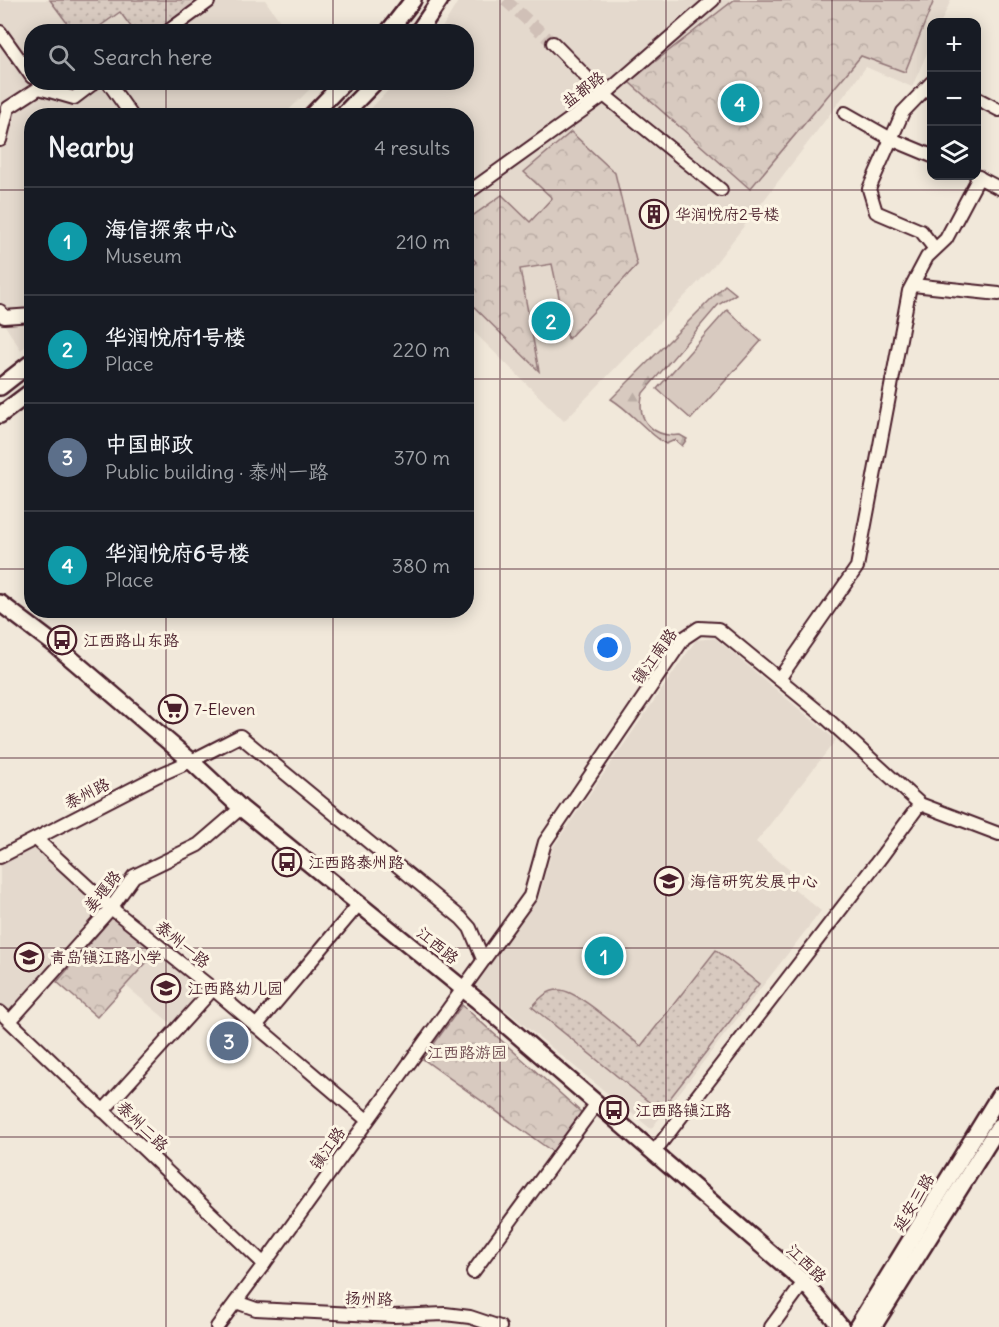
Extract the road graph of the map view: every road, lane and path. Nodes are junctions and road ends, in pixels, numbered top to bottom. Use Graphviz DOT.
graph roads {
  1 [pos="413,0"];
  2 [pos="440,0"];
  3 [pos="713,0"];
  4 [pos="207,1"];
  5 [pos="177,24"];
  6 [pos="394,24"];
  7 [pos="424,24"];
  8 [pos="0,32"];
  9 [pos="553,43"];
  10 [pos="24,66"];
  11 [pos="927,87"];
  12 [pos="27,90"];
  13 [pos="54,90"];
  14 [pos="84,90"];
  15 [pos="114,90"];
  16 [pos="336,90"];
  17 [pos="367,90"];
  18 [pos="604,95"];
  19 [pos="981,101"];
  20 [pos="126,108"];
  21 [pos="319,108"];
  22 [pos="350,108"];
  23 [pos="999,110"];
  24 [pos="845,113"];
  25 [pos="891,139"];
  26 [pos="0,140"];
  27 [pos="927,154"];
  28 [pos="981,178"];
  29 [pos="976,180"];
  30 [pos="474,188"];
  31 [pos="999,188"];
  32 [pos="721,190"];
  33 [pos="935,249"];
  34 [pos="913,285"];
  35 [pos="999,294"];
  36 [pos="0,310"];
  37 [pos="24,316"];
  38 [pos="24,368"];
  39 [pos="0,387"];
  40 [pos="24,398"];
  41 [pos="0,415"];
  42 [pos="0,603"];
  43 [pos="779,679"];
  44 [pos="191,761"];
  45 [pos="920,804"];
  46 [pos="241,808"];
  47 [pos="999,834"];
  48 [pos="36,839"];
  49 [pos="0,857"];
  50 [pos="359,904"];
  51 [pos="111,908"];
  52 [pos="483,958"];
  53 [pos="462,987"];
  54 [pos="213,990"];
  55 [pos="0,1011"];
  56 [pos="10,1021"];
  57 [pos="256,1026"];
  58 [pos="999,1096"];
  59 [pos="597,1103"];
  60 [pos="103,1110"];
  61 [pos="367,1120"];
  62 [pos="999,1126"];
  63 [pos="654,1152"];
  64 [pos="264,1264"];
  65 [pos="473,1272"];
  66 [pos="804,1282"];
  67 [pos="236,1302"];
  68 [pos="445,1314"];
  69 [pos="392,1322"];
  70 [pos="217,1327"];
  71 [pos="440,1327"];
  72 [pos="500,1327"];
  73 [pos="771,1327"];
  74 [pos="841,1327"];
  75 [pos="857,1327"];
  76 [pos="873,1327"];
  1 -- 6 [label="main road"];
  2 -- 7 [label="main road"];
  3 -- 18 [label="street, 盐都路"];
  4 -- 5 [label="street"];
  8 -- 10 [label="street"];
  9 -- 18 [label="street"];
  11 -- 25 [label="street"];
  12 -- 26 [label="street"];
  13 -- 14 [label="street"];
  15 -- 20 [label="street"];
  16 -- 21 [label="main road"];
  17 -- 22 [label="main road"];
  18 -- 30 [label="street, 盐都路"];
  18 -- 32 [label="street"];
  19 -- 23 [label="street"];
  24 -- 25 [label="street"];
  25 -- 27 [label="street"];
  25 -- 33 [label="street"];
  28 -- 31 [label="street"];
  29 -- 33 [label="street"];
  33 -- 34 [label="street"];
  34 -- 35 [label="street"];
  34 -- 43 [label="street"];
  36 -- 37 [label="street"];
  38 -- 39 [label="main road"];
  40 -- 41 [label="main road"];
  42 -- 44 [label="main road, 江西路"];
  43 -- 45 [label="street, 镇江南路"];
  43 -- 52 [label="street, 镇江南路"];
  44 -- 46 [label="main road, 江西路"];
  44 -- 48 [label="street, 泰州路"];
  44 -- 52 [label="street, 泰州路"];
  45 -- 47 [label="street, 镇江南路"];
  45 -- 63 [label="street"];
  46 -- 50 [label="main road, 江西路"];
  46 -- 51 [label="street, 姜堰路"];
  48 -- 49 [label="street, 泰州路"];
  48 -- 51 [label="street, 泰州一路"];
  50 -- 53 [label="main road, 江西路"];
  50 -- 57 [label="street"];
  51 -- 54 [label="street, 泰州一路"];
  51 -- 56 [label="street, 姜堰路"];
  52 -- 53 [label="street, 镇江南路"];
  53 -- 59 [label="main road, 江西路"];
  53 -- 61 [label="street, 镇江路"];
  54 -- 57 [label="street, 泰州一路"];
  54 -- 60 [label="street"];
  55 -- 56 [label="street, 泰州二路"];
  56 -- 60 [label="street, 泰州二路"];
  57 -- 61 [label="street, 泰州一路"];
  58 -- 75 [label="main road, 延安三路"];
  59 -- 63 [label="main road, 江西路"];
  59 -- 65 [label="street"];
  60 -- 64 [label="street, 泰州二路"];
  61 -- 64 [label="street, 镇江路"];
  62 -- 76 [label="main road, 延安三路"];
  63 -- 66 [label="main road, 江西路"];
  64 -- 67 [label="street, 镇江路"];
  66 -- 73 [label="street"];
  66 -- 74 [label="main road, 江西路"];
  67 -- 69 [label="street, 扬州路"];
  67 -- 70 [label="street, 镇江路"];
  68 -- 69 [label="street, 扬州路"];
  68 -- 71 [label="street"];
  68 -- 72 [label="street, 扬州路"];
}
